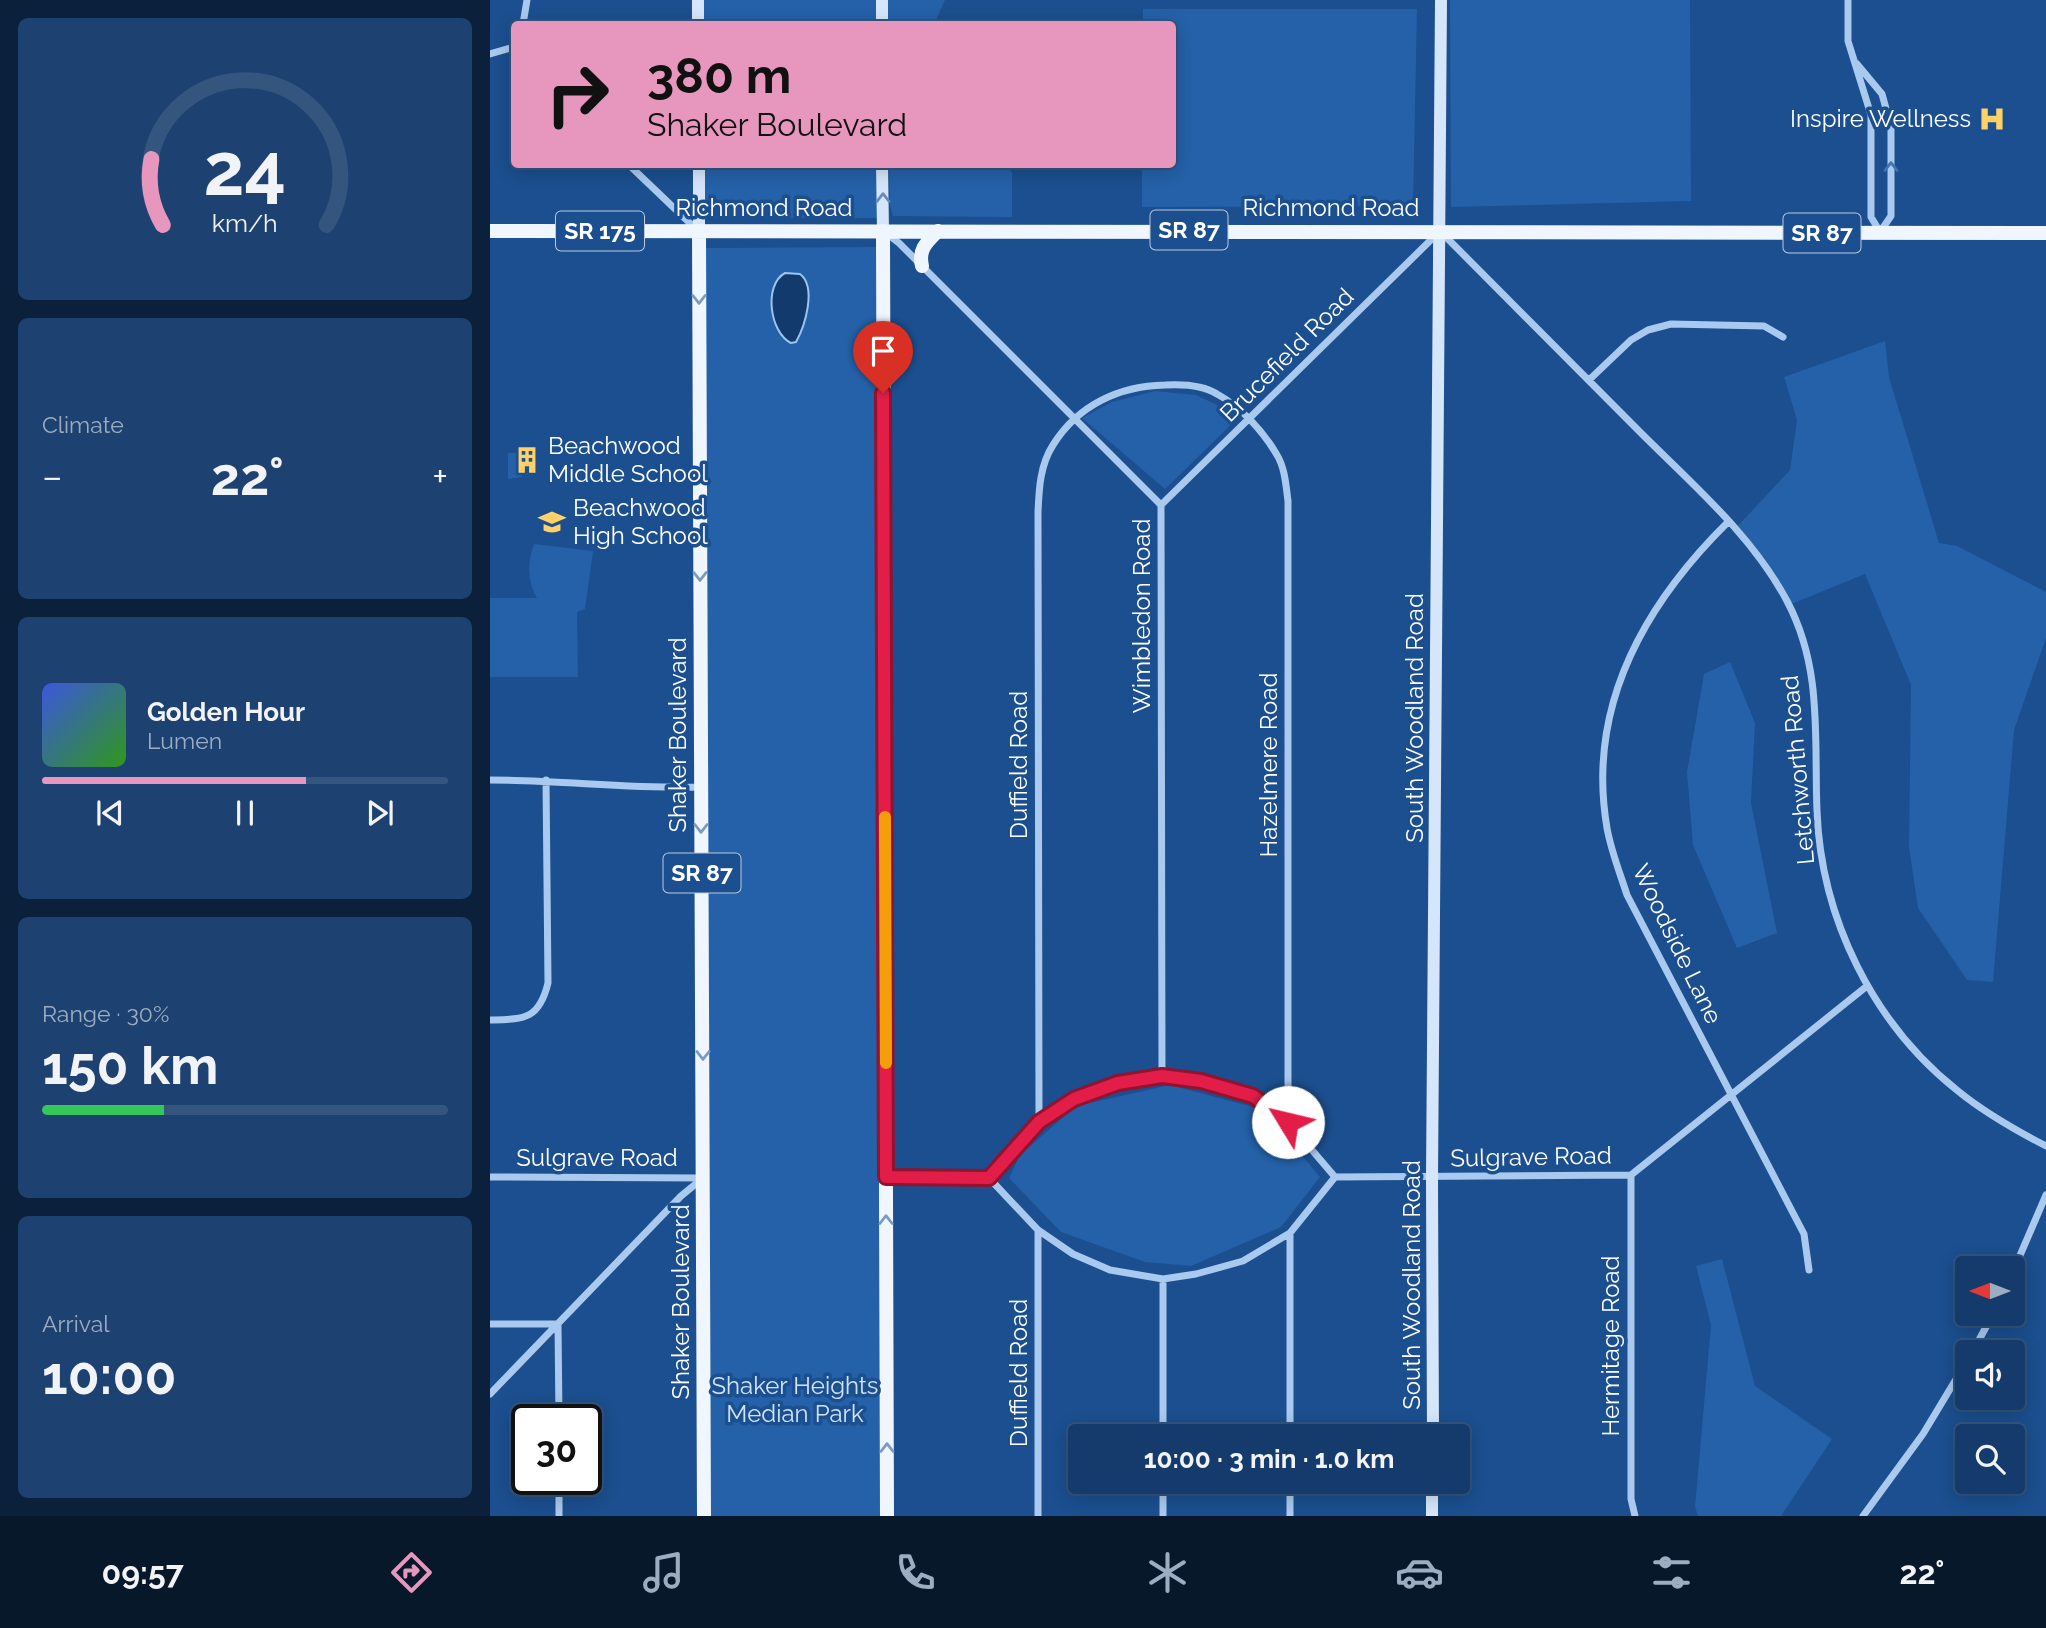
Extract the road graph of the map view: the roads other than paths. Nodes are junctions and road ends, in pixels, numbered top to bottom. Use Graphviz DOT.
graph roads {
  1 [pos="527,0"];
  2 [pos="698,0"];
  3 [pos="882,0"];
  4 [pos="1441,0"];
  5 [pos="1849,0"];
  6 [pos="524,21"];
  7 [pos="698,21"];
  8 [pos="882,21"];
  9 [pos="511,48"];
  10 [pos="490,54"];
  11 [pos="1857,64"];
  12 [pos="632,168"];
  13 [pos="699,168"];
  14 [pos="883,168"];
  15 [pos="490,231"];
  16 [pos="699,231"];
  17 [pos="883,231"];
  18 [pos="939,231"];
  19 [pos="1440,232"];
  20 [pos="1880,232"];
  21 [pos="2046,233"];
  22 [pos="922,266"];
  23 [pos="1783,337"];
  24 [pos="1589,380"];
  25 [pos="1075,418"];
  26 [pos="1250,419"];
  27 [pos="1161,505"];
  28 [pos="1728,522"];
  29 [pos="490,780"];
  30 [pos="546,780"];
  31 [pos="701,787"];
  32 [pos="1867,986"];
  33 [pos="490,1020"];
  34 [pos="1162,1076"];
  35 [pos="1731,1095"];
  36 [pos="1039,1122"];
  37 [pos="1288,1122"];
  38 [pos="2046,1146"];
  39 [pos="1631,1175"];
  40 [pos="490,1177"];
  41 [pos="886,1177"];
  42 [pos="1335,1177"];
  43 [pos="1432,1177"];
  44 [pos="703,1178"];
  45 [pos="989,1178"];
  46 [pos="2046,1195"];
  47 [pos="1038,1230"];
  48 [pos="1290,1233"];
  49 [pos="2020,1256"];
  50 [pos="1809,1270"];
  51 [pos="1163,1279"];
  52 [pos="490,1324"];
  53 [pos="558,1324"];
  54 [pos="1955,1382"];
  55 [pos="490,1394"];
  56 [pos="559,1404"];
  57 [pos="1163,1424"];
  58 [pos="1290,1424"];
  59 [pos="1433,1424"];
  60 [pos="1163,1494"];
  61 [pos="1290,1494"];
  62 [pos="1433,1494"];
  63 [pos="559,1495"];
  64 [pos="559,1516"];
  65 [pos="704,1516"];
  66 [pos="887,1516"];
  67 [pos="1038,1516"];
  68 [pos="1163,1516"];
  69 [pos="1290,1516"];
  70 [pos="1432,1516"];
  71 [pos="1634,1516"];
  72 [pos="1863,1516"];
  1 -- 6 [label="street"];
  2 -- 7 [label="street"];
  3 -- 8 [label="street"];
  4 -- 19 [label="street, South Woodland Road"];
  5 -- 11 [label="street"];
  9 -- 10 [label="street"];
  11 -- 20 [label="street"];
  20 -- 11 [label="street, one-way"];
  12 -- 16 [label="street"];
  13 -- 16 [label="street, Shaker Boulevard"];
  17 -- 14 [label="street, one-way"];
  15 -- 16 [label="main road, Richmond Road / SR 175"];
  16 -- 17 [label="main road, Richmond Road / SR 87"];
  16 -- 31 [label="main road, Shaker Boulevard / SR 87, one-way"];
  17 -- 18 [label="main road, Richmond Road / SR 87"];
  17 -- 22 [label="street, Wimbledon Road"];
  17 -- 41 [label="main road"];
  18 -- 19 [label="main road, Richmond Road / SR 87"];
  18 -- 22 [label="main road"];
  19 -- 20 [label="main road, Richmond Road / SR 87"];
  19 -- 24 [label="street, Letchworth Road"];
  19 -- 26 [label="street, Brucefield Road"];
  19 -- 43 [label="street, South Woodland Road"];
  20 -- 21 [label="main road, Richmond Road / SR 87"];
  22 -- 25 [label="street, Wimbledon Road"];
  23 -- 24 [label="street"];
  24 -- 28 [label="street, Letchworth Road"];
  25 -- 26 [label="street, Duffield Road"];
  25 -- 27 [label="street, Wimbledon Road"];
  25 -- 36 [label="street, Duffield Road"];
  26 -- 27 [label="street, Brucefield Road"];
  26 -- 37 [label="street, Hazelmere Road"];
  27 -- 34 [label="street, Wimbledon Road"];
  28 -- 32 [label="street, Letchworth Road"];
  28 -- 35 [label="street, Woodside Lane"];
  29 -- 30 [label="street"];
  30 -- 31 [label="street"];
  30 -- 33 [label="street"];
  31 -- 44 [label="main road, Shaker Boulevard / SR 87, one-way"];
  32 -- 35 [label="street, Sulgrave Road"];
  32 -- 38 [label="street, Letchworth Road"];
  34 -- 36 [label="street"];
  34 -- 37 [label="street"];
  35 -- 39 [label="street, Sulgrave Road"];
  35 -- 50 [label="street, Woodside Lane"];
  36 -- 45 [label="street"];
  37 -- 42 [label="street"];
  39 -- 43 [label="street, Sulgrave Road"];
  39 -- 71 [label="street, Hermitage Road"];
  40 -- 44 [label="street, Sulgrave Road"];
  41 -- 45 [label="street"];
  66 -- 41 [label="main road, one-way"];
  42 -- 43 [label="street, Sulgrave Road"];
  42 -- 48 [label="street"];
  43 -- 59 [label="street, South Woodland Road"];
  44 -- 53 [label="street"];
  44 -- 65 [label="main road, Shaker Boulevard / SR 87"];
  45 -- 47 [label="street"];
  46 -- 49 [label="street"];
  47 -- 51 [label="street"];
  47 -- 67 [label="street, Duffield Road"];
  48 -- 51 [label="street"];
  48 -- 58 [label="street"];
  51 -- 57 [label="street"];
  52 -- 53 [label="street"];
  53 -- 55 [label="street"];
  53 -- 56 [label="street"];
  54 -- 72 [label="street"];
  60 -- 68 [label="street"];
  61 -- 69 [label="street"];
  62 -- 70 [label="street"];
  63 -- 64 [label="street"];
}
